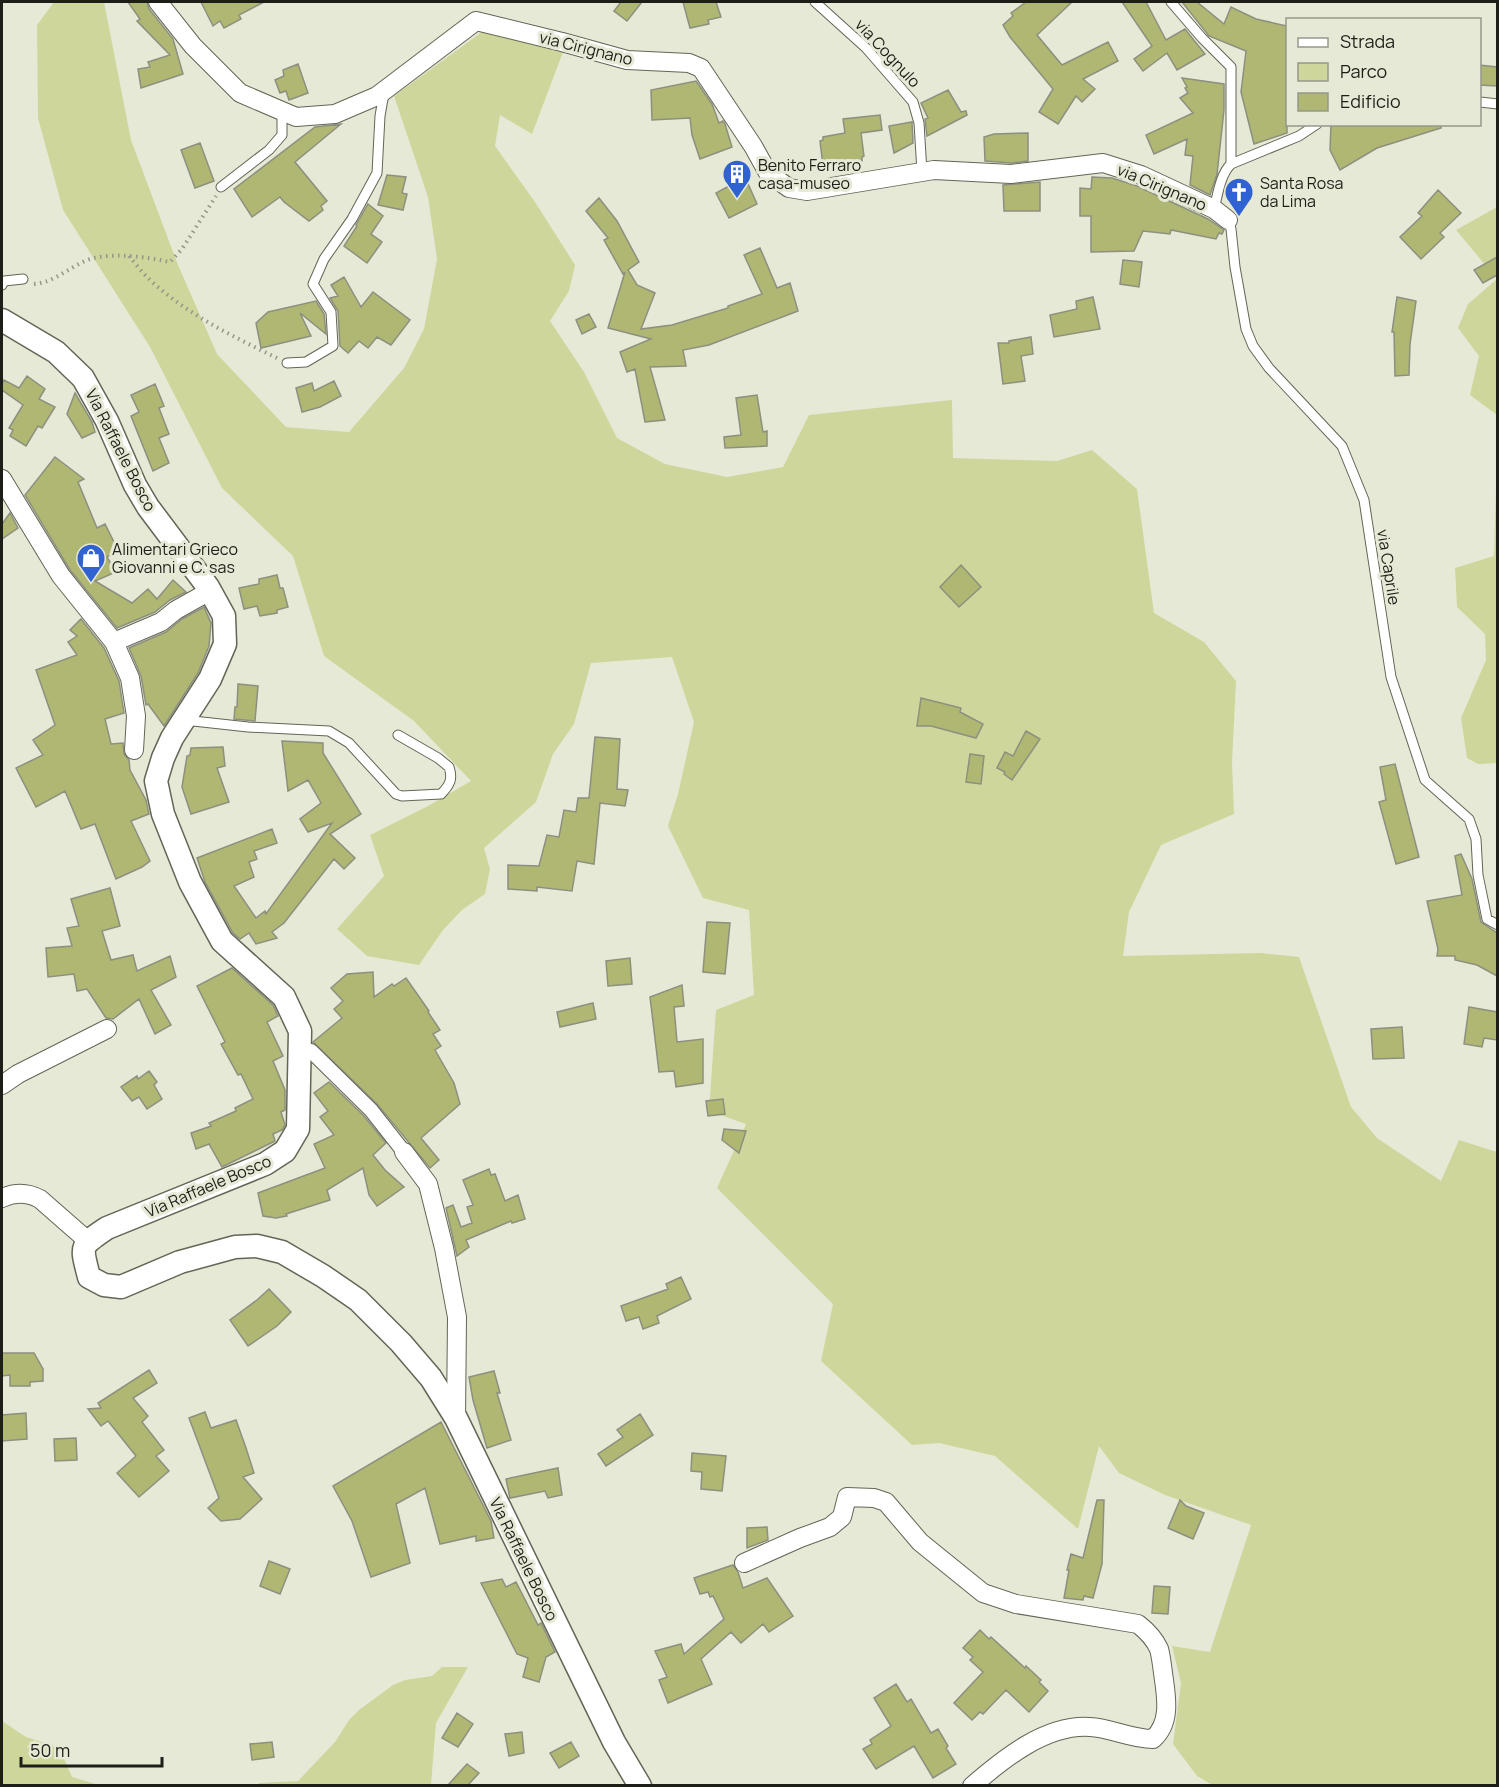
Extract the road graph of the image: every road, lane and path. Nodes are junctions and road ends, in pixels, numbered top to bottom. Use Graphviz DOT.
graph roads {
  1 [pos="815,2"];
  2 [pos="1171,2"];
  3 [pos="163,3"];
  4 [pos="384,90"];
  5 [pos="1481,102"];
  6 [pos="1497,104"];
  7 [pos="282,110"];
  8 [pos="1314,126"];
  9 [pos="1231,164"];
  10 [pos="922,172"];
  11 [pos="221,187"];
  12 [pos="1221,214"];
  13 [pos="128,256"];
  14 [pos="22,279"];
  15 [pos="2,285"];
  16 [pos="5,322"];
  17 [pos="287,363"];
  18 [pos="2,479"];
  19 [pos="210,591"];
  20 [pos="114,642"];
  21 [pos="184,720"];
  22 [pos="398,735"];
  23 [pos="134,750"];
  24 [pos="1497,925"];
  25 [pos="107,1029"];
  26 [pos="311,1051"];
  27 [pos="2,1085"];
  28 [pos="404,1152"];
  29 [pos="2,1198"];
  30 [pos="88,1241"];
  31 [pos="456,1418"];
  32 [pos="744,1563"];
  33 [pos="640,1785"];
  34 [pos="972,1785"];
  1 -- 10 [label="lane, via Cognulo"];
  2 -- 9 [label="lane"];
  3 -- 7 [label="street, via Cirignano"];
  4 -- 7 [label="street, via Cirignano"];
  4 -- 10 [label="street, via Cirignano"];
  4 -- 17 [label="lane"];
  5 -- 6 [label="lane"];
  7 -- 11 [label="lane"];
  8 -- 9 [label="lane"];
  9 -- 12 [label="lane"];
  10 -- 12 [label="street, via Cirignano"];
  11 -- 13 [label="path"];
  12 -- 24 [label="lane, via Caprile"];
  13 -- 14 [label="path"];
  13 -- 17 [label="path"];
  14 -- 15 [label="lane"];
  16 -- 19 [label="street, Via Raffaele Bosco"];
  18 -- 20 [label="street"];
  19 -- 20 [label="street"];
  19 -- 21 [label="street, Via Raffaele Bosco"];
  20 -- 23 [label="street"];
  21 -- 22 [label="lane"];
  21 -- 30 [label="street, Via Raffaele Bosco"];
  25 -- 27 [label="street"];
  26 -- 28 [label="street"];
  28 -- 31 [label="street"];
  29 -- 30 [label="street"];
  30 -- 31 [label="street, Via Raffaele Bosco"];
  31 -- 33 [label="street, Via Raffaele Bosco"];
  32 -- 34 [label="street"];
}
